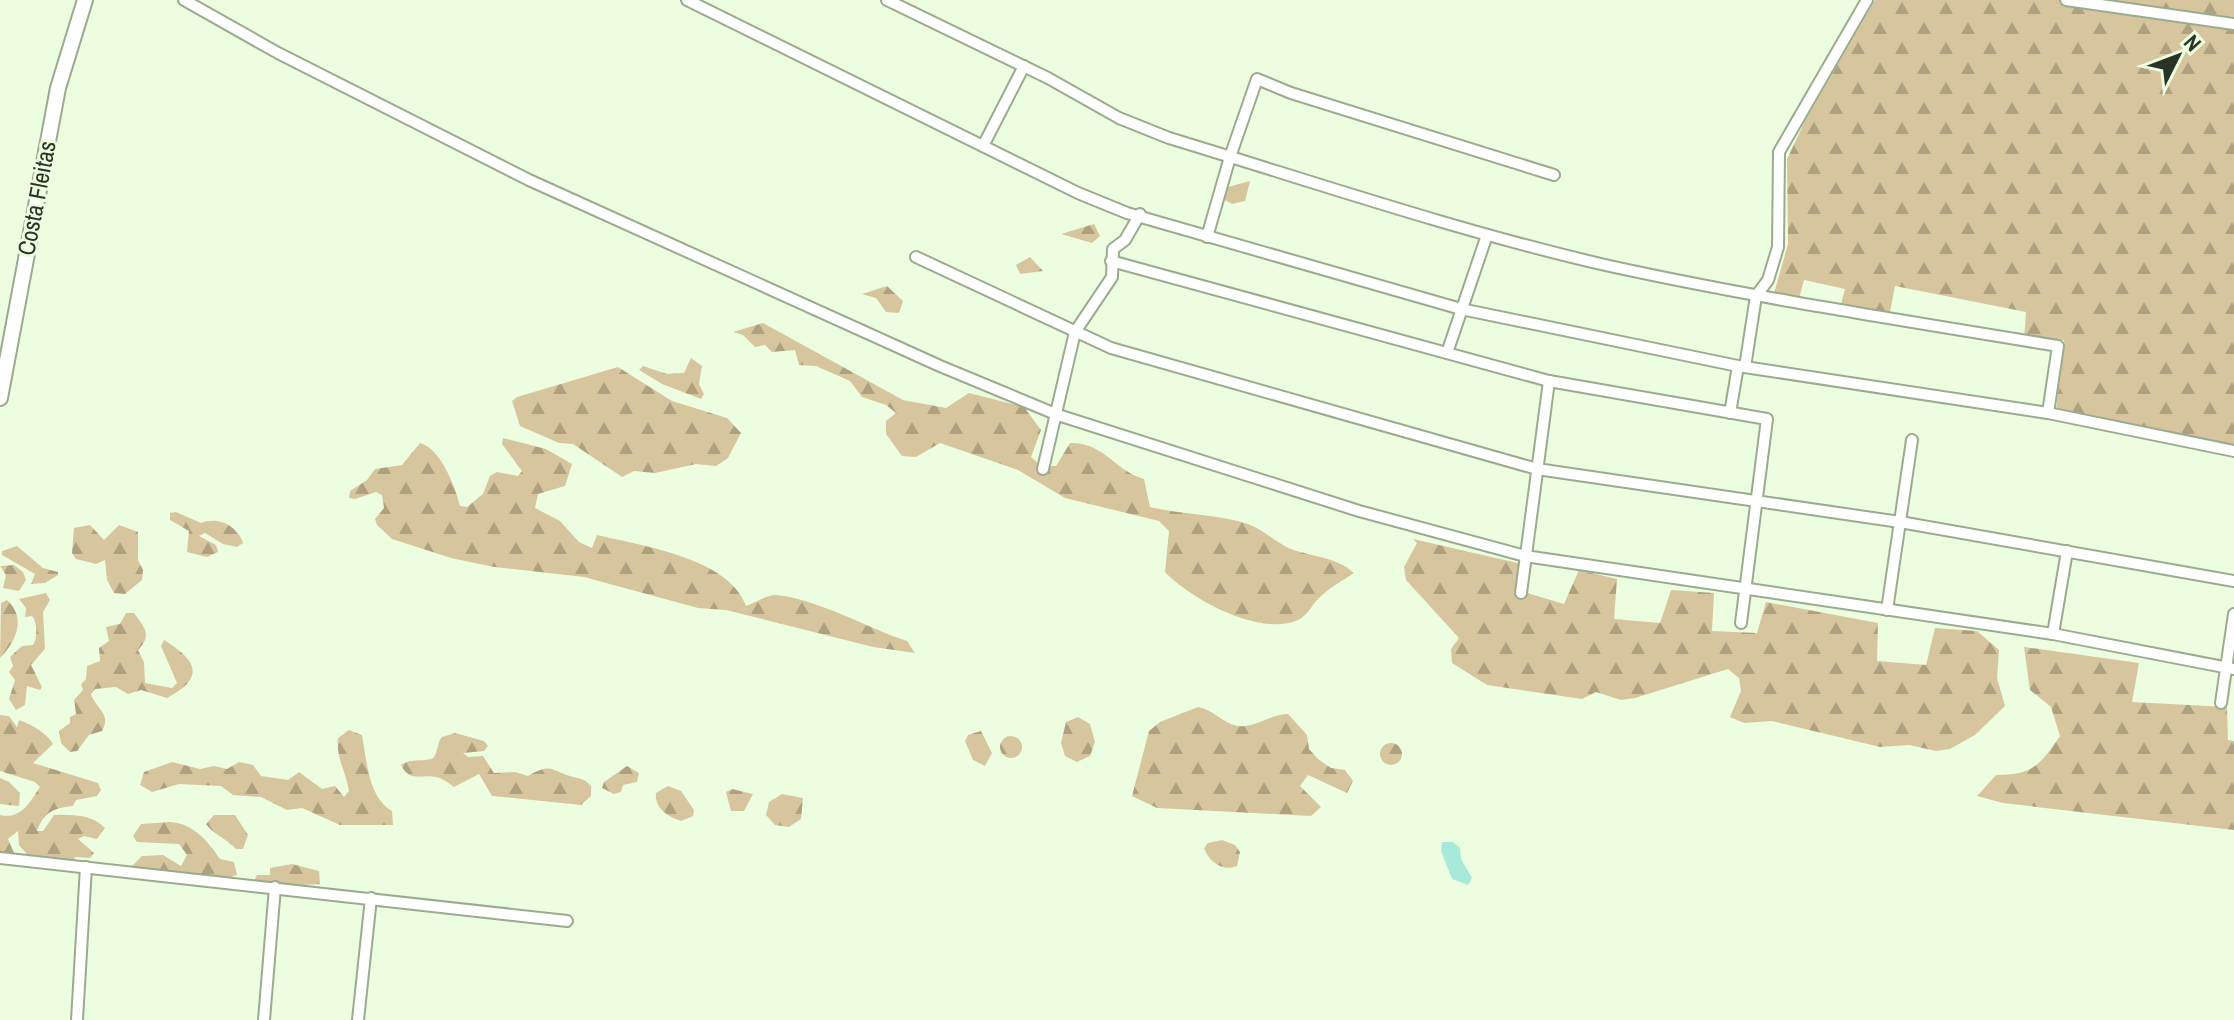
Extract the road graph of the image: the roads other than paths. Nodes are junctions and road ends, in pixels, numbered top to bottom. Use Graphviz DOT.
graph roads {
  1 [pos="85,0"];
  2 [pos="184,0"];
  3 [pos="687,0"];
  4 [pos="700,0"];
  5 [pos="887,0"];
  6 [pos="1867,0"];
  7 [pos="2066,0"];
  8 [pos="2234,24"];
  9 [pos="1024,66"];
  10 [pos="984,143"];
  11 [pos="1230,157"];
  12 [pos="1554,175"];
  13 [pos="1136,213"];
  14 [pos="1487,235"];
  15 [pos="1207,237"];
  16 [pos="916,257"];
  17 [pos="1111,261"];
  18 [pos="1756,296"];
  19 [pos="1461,309"];
  20 [pos="1075,332"];
  21 [pos="1447,353"];
  22 [pos="1742,366"];
  23 [pos="1549,381"];
  24 [pos="0,398"];
  25 [pos="1730,413"];
  26 [pos="2048,413"];
  27 [pos="1058,415"];
  28 [pos="1912,440"];
  29 [pos="2234,451"];
  30 [pos="1043,469"];
  31 [pos="1537,469"];
  32 [pos="1757,501"];
  33 [pos="1900,522"];
  34 [pos="2067,551"];
  35 [pos="1525,556"];
  36 [pos="2234,581"];
  37 [pos="1746,588"];
  38 [pos="1521,593"];
  39 [pos="1887,610"];
  40 [pos="2234,614"];
  41 [pos="1741,623"];
  42 [pos="2053,634"];
  43 [pos="2230,668"];
  44 [pos="2221,703"];
  45 [pos="0,858"];
  46 [pos="86,867"];
  47 [pos="275,887"];
  48 [pos="371,898"];
  49 [pos="567,921"];
  50 [pos="77,1020"];
  51 [pos="264,1020"];
  52 [pos="358,1020"];
  1 -- 24 [label="main road, Costa Fleitas"];
  2 -- 27 [label="street"];
  3 -- 10 [label="street"];
  4 -- 10 [label="street"];
  5 -- 9 [label="street"];
  6 -- 18 [label="street"];
  7 -- 8 [label="street"];
  9 -- 10 [label="street"];
  9 -- 11 [label="street"];
  10 -- 13 [label="street"];
  11 -- 12 [label="street"];
  11 -- 14 [label="street"];
  11 -- 15 [label="street"];
  13 -- 15 [label="street"];
  13 -- 17 [label="street"];
  14 -- 18 [label="street"];
  14 -- 19 [label="street"];
  15 -- 19 [label="street"];
  16 -- 20 [label="street"];
  17 -- 20 [label="street"];
  17 -- 21 [label="street"];
  18 -- 22 [label="street"];
  18 -- 26 [label="street"];
  19 -- 21 [label="street"];
  19 -- 22 [label="street"];
  20 -- 27 [label="street"];
  20 -- 31 [label="street"];
  21 -- 23 [label="street"];
  22 -- 25 [label="street"];
  22 -- 26 [label="street"];
  23 -- 25 [label="street"];
  23 -- 31 [label="street"];
  25 -- 32 [label="street"];
  26 -- 29 [label="street"];
  27 -- 30 [label="street"];
  27 -- 35 [label="street"];
  28 -- 33 [label="street"];
  31 -- 32 [label="street"];
  31 -- 35 [label="street"];
  32 -- 33 [label="street"];
  32 -- 37 [label="street"];
  33 -- 34 [label="street"];
  33 -- 39 [label="street"];
  34 -- 36 [label="street"];
  34 -- 42 [label="street"];
  35 -- 37 [label="street"];
  35 -- 38 [label="street"];
  37 -- 39 [label="street"];
  37 -- 41 [label="street"];
  39 -- 42 [label="street"];
  40 -- 43 [label="street"];
  42 -- 43 [label="street"];
  43 -- 44 [label="street"];
  45 -- 46 [label="street"];
  46 -- 47 [label="street"];
  46 -- 50 [label="street"];
  47 -- 48 [label="street"];
  47 -- 51 [label="street"];
  48 -- 49 [label="street"];
  48 -- 52 [label="street"];
}
